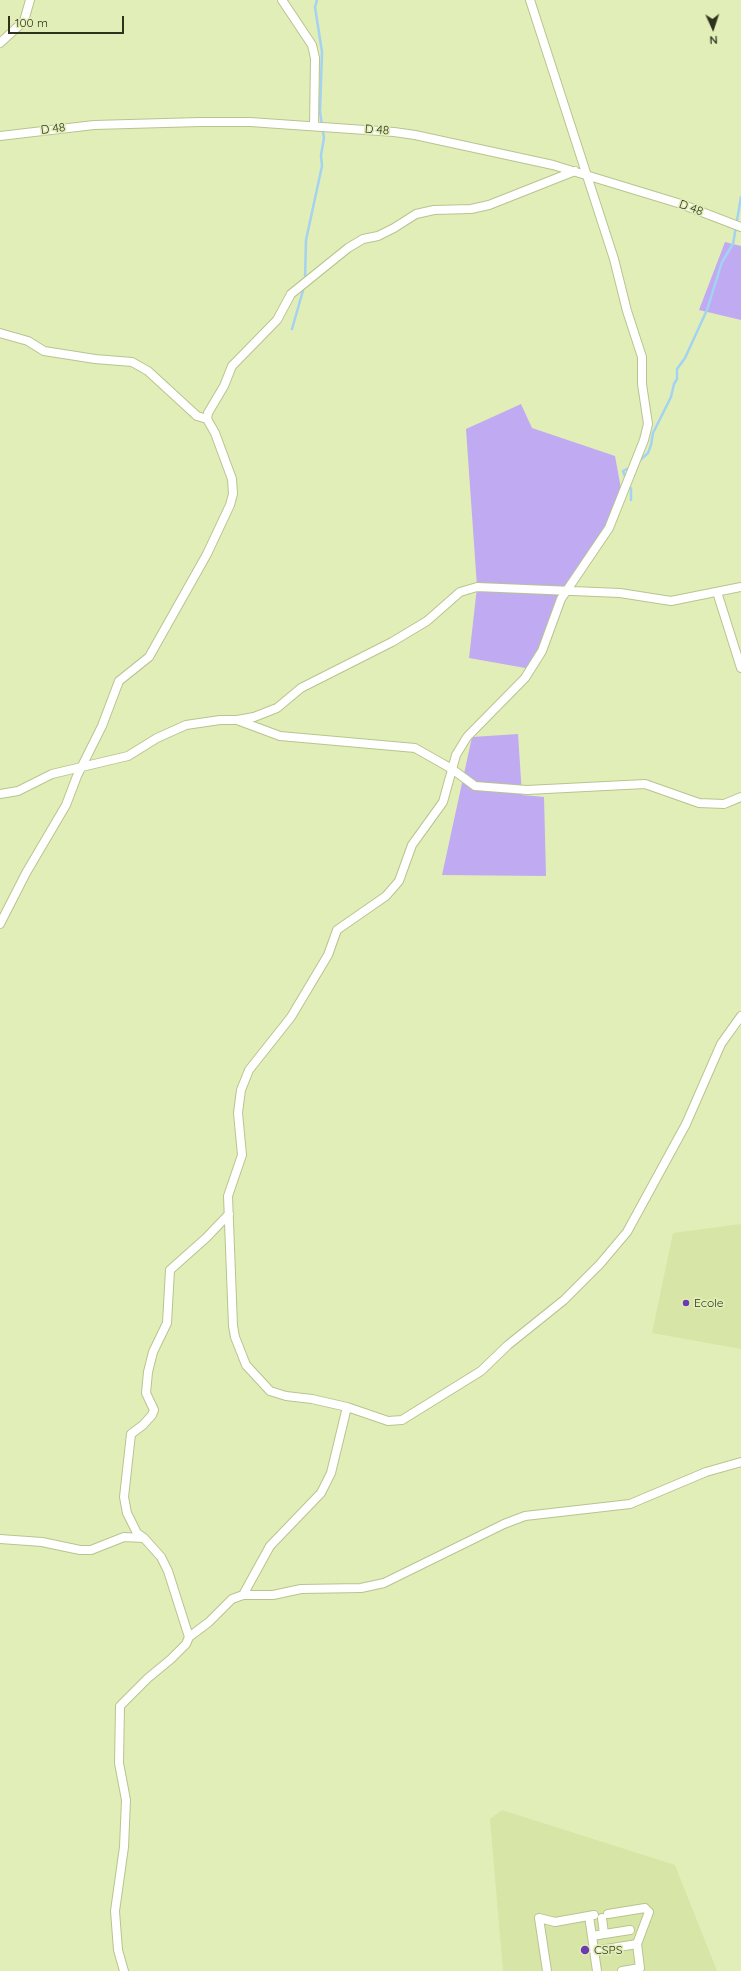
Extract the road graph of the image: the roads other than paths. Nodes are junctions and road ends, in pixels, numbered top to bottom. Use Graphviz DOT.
graph roads {
  1 [pos="30,0"];
  2 [pos="282,0"];
  3 [pos="530,0"];
  4 [pos="0,43"];
  5 [pos="314,126"];
  6 [pos="0,136"];
  7 [pos="575,171"];
  8 [pos="585,174"];
  9 [pos="737,226"];
  10 [pos="0,333"];
  11 [pos="207,419"];
  12 [pos="741,588"];
  13 [pos="566,592"];
  14 [pos="717,592"];
  15 [pos="741,668"];
  16 [pos="236,720"];
  17 [pos="82,766"];
  18 [pos="452,769"];
  19 [pos="0,794"];
  20 [pos="741,797"];
  21 [pos="0,924"];
  22 [pos="741,1016"];
  23 [pos="229,1214"];
  24 [pos="347,1407"];
  25 [pos="741,1462"];
  26 [pos="144,1538"];
  27 [pos="0,1539"];
  28 [pos="243,1595"];
  29 [pos="189,1637"];
  30 [pos="598,1916"];
  31 [pos="630,1930"];
  32 [pos="604,1934"];
  33 [pos="592,1936"];
  34 [pos="637,1944"];
  35 [pos="594,1951"];
  36 [pos="124,1971"];
  37 [pos="547,1971"];
  38 [pos="597,1971"];
  39 [pos="622,1971"];
  1 -- 4 [label="street"];
  2 -- 5 [label="street"];
  3 -- 8 [label="street"];
  5 -- 6 [label="street, D 48"];
  5 -- 7 [label="street, D 48"];
  7 -- 8 [label="street, D 48"];
  7 -- 11 [label="street"];
  8 -- 9 [label="street, D 48"];
  8 -- 13 [label="street"];
  10 -- 11 [label="street"];
  11 -- 17 [label="street"];
  12 -- 14 [label="street"];
  13 -- 14 [label="street"];
  13 -- 16 [label="street"];
  13 -- 18 [label="street"];
  14 -- 15 [label="street"];
  16 -- 17 [label="street"];
  16 -- 18 [label="street"];
  17 -- 19 [label="street"];
  17 -- 21 [label="street"];
  18 -- 20 [label="street"];
  18 -- 23 [label="street"];
  22 -- 24 [label="street"];
  23 -- 24 [label="street"];
  23 -- 26 [label="street"];
  24 -- 28 [label="street"];
  25 -- 28 [label="street"];
  26 -- 27 [label="street"];
  26 -- 29 [label="street"];
  28 -- 29 [label="street"];
  29 -- 36 [label="street"];
  30 -- 32 [label="street"];
  30 -- 33 [label="street"];
  30 -- 34 [label="street"];
  30 -- 37 [label="street"];
  31 -- 32 [label="street"];
  32 -- 33 [label="street"];
  33 -- 35 [label="street"];
  34 -- 35 [label="street"];
  34 -- 39 [label="street"];
  35 -- 38 [label="street"];
}
